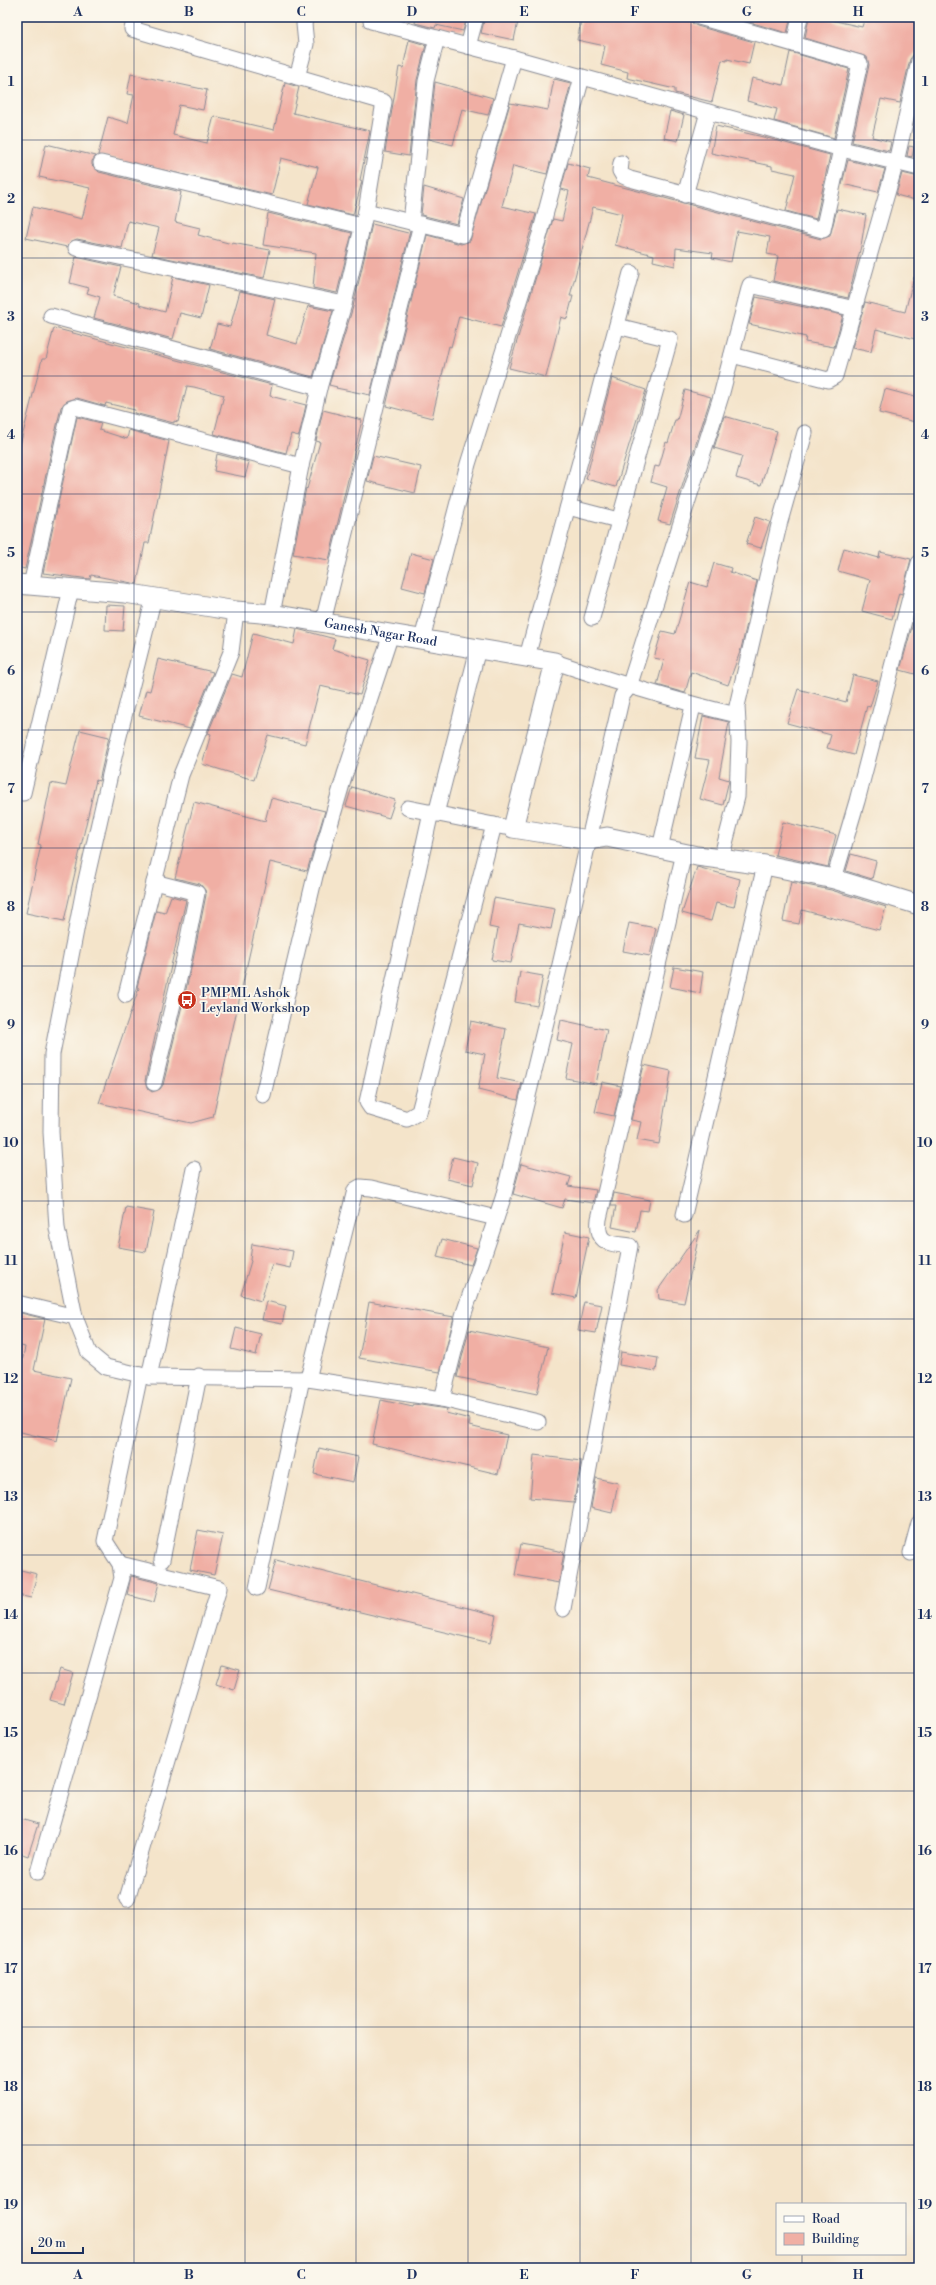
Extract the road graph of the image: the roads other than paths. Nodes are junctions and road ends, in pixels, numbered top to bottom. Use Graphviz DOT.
graph roads {
  1 [pos="135,17"];
  2 [pos="306,17"];
  3 [pos="476,17"];
  4 [pos="699,17"];
  5 [pos="800,17"];
  6 [pos="370,21"];
  7 [pos="438,38"];
  8 [pos="794,44"];
  9 [pos="468,46"];
  10 [pos="514,58"];
  11 [pos="919,61"];
  12 [pos="297,77"];
  13 [pos="582,77"];
  14 [pos="708,112"];
  15 [pos="842,149"];
  16 [pos="896,162"];
  17 [pos="101,163"];
  18 [pos="621,163"];
  19 [pos="919,168"];
  20 [pos="685,195"];
  21 [pos="366,211"];
  22 [pos="416,223"];
  23 [pos="362,226"];
  24 [pos="76,248"];
  25 [pos="631,273"];
  26 [pos="344,304"];
  27 [pos="855,310"];
  28 [pos="51,316"];
  29 [pos="617,326"];
  30 [pos="732,355"];
  31 [pos="319,388"];
  32 [pos="805,433"];
  33 [pos="301,466"];
  34 [pos="568,507"];
  35 [pos="618,520"];
  36 [pos="919,563"];
  37 [pos="24,584"];
  38 [pos="71,589"];
  39 [pos="154,597"];
  40 [pos="236,611"];
  41 [pos="272,614"];
  42 [pos="592,618"];
  43 [pos="322,622"];
  44 [pos="392,634"];
  45 [pos="422,639"];
  46 [pos="478,649"];
  47 [pos="527,657"];
  48 [pos="554,662"];
  49 [pos="629,687"];
  50 [pos="693,706"];
  51 [pos="737,716"];
  52 [pos="23,793"];
  53 [pos="408,808"];
  54 [pos="434,813"];
  55 [pos="494,825"];
  56 [pos="513,828"];
  57 [pos="589,840"];
  58 [pos="660,848"];
  59 [pos="684,853"];
  60 [pos="721,859"];
  61 [pos="765,865"];
  62 [pos="834,879"];
  63 [pos="154,882"];
  64 [pos="919,905"];
  65 [pos="126,995"];
  66 [pos="154,1083"];
  67 [pos="263,1095"];
  68 [pos="194,1169"];
  69 [pos="684,1215"];
  70 [pos="496,1218"];
  71 [pos="17,1303"];
  72 [pos="74,1317"];
  73 [pos="145,1376"];
  74 [pos="199,1376"];
  75 [pos="305,1379"];
  76 [pos="442,1399"];
  77 [pos="538,1422"];
  78 [pos="919,1523"];
  79 [pos="911,1553"];
  80 [pos="162,1560"];
  81 [pos="120,1564"];
  82 [pos="257,1588"];
  83 [pos="563,1609"];
  84 [pos="38,1872"];
  85 [pos="127,1899"];
  1 -- 12 [label="street"];
  2 -- 12 [label="street"];
  3 -- 9 [label="street"];
  4 -- 8 [label="street"];
  5 -- 8 [label="street"];
  6 -- 7 [label="street"];
  7 -- 9 [label="street"];
  7 -- 22 [label="street"];
  8 -- 15 [label="street"];
  9 -- 10 [label="street"];
  10 -- 13 [label="street"];
  10 -- 22 [label="street"];
  11 -- 16 [label="street"];
  12 -- 21 [label="street"];
  13 -- 14 [label="street"];
  13 -- 45 [label="street"];
  14 -- 15 [label="street"];
  14 -- 20 [label="street"];
  15 -- 16 [label="street"];
  15 -- 20 [label="street"];
  16 -- 19 [label="street"];
  16 -- 27 [label="street"];
  17 -- 23 [label="street"];
  18 -- 20 [label="street"];
  21 -- 22 [label="street"];
  21 -- 23 [label="street"];
  22 -- 43 [label="street"];
  23 -- 26 [label="street"];
  24 -- 26 [label="street"];
  25 -- 29 [label="street"];
  26 -- 31 [label="street"];
  27 -- 30 [label="street"];
  27 -- 30 [label="street"];
  28 -- 31 [label="street"];
  29 -- 34 [label="street"];
  29 -- 35 [label="street"];
  30 -- 49 [label="street"];
  31 -- 33 [label="street"];
  32 -- 51 [label="street"];
  33 -- 37 [label="street"];
  33 -- 41 [label="street"];
  34 -- 35 [label="street"];
  34 -- 47 [label="street"];
  35 -- 42 [label="street"];
  36 -- 62 [label="street"];
  37 -- 38 [label="street, Ganesh Nagar Road"];
  38 -- 39 [label="street, Ganesh Nagar Road"];
  38 -- 52 [label="street"];
  39 -- 40 [label="street, Ganesh Nagar Road"];
  39 -- 72 [label="street"];
  40 -- 41 [label="street, Ganesh Nagar Road"];
  40 -- 63 [label="street"];
  41 -- 43 [label="street, Ganesh Nagar Road"];
  43 -- 44 [label="street, Ganesh Nagar Road"];
  44 -- 45 [label="street, Ganesh Nagar Road"];
  44 -- 67 [label="street"];
  45 -- 46 [label="street, Ganesh Nagar Road"];
  46 -- 47 [label="street, Ganesh Nagar Road"];
  46 -- 54 [label="street"];
  47 -- 48 [label="street, Ganesh Nagar Road"];
  48 -- 49 [label="street, Ganesh Nagar Road"];
  48 -- 56 [label="street"];
  49 -- 50 [label="street, Ganesh Nagar Road"];
  49 -- 57 [label="street"];
  50 -- 51 [label="street, Ganesh Nagar Road"];
  50 -- 58 [label="street"];
  51 -- 60 [label="street"];
  53 -- 54 [label="street"];
  54 -- 55 [label="street"];
  54 -- 55 [label="street"];
  55 -- 56 [label="street"];
  56 -- 57 [label="street"];
  57 -- 58 [label="street"];
  57 -- 70 [label="street"];
  58 -- 59 [label="street"];
  59 -- 60 [label="street"];
  59 -- 83 [label="street"];
  60 -- 61 [label="street"];
  61 -- 62 [label="street"];
  61 -- 69 [label="street"];
  62 -- 64 [label="street"];
  63 -- 65 [label="street"];
  63 -- 66 [label="street"];
  68 -- 73 [label="street"];
  70 -- 75 [label="street"];
  70 -- 76 [label="street"];
  71 -- 72 [label="street"];
  72 -- 73 [label="street"];
  73 -- 74 [label="street"];
  73 -- 81 [label="street"];
  74 -- 75 [label="street"];
  74 -- 80 [label="street"];
  75 -- 76 [label="street"];
  75 -- 82 [label="street"];
  76 -- 77 [label="street"];
  78 -- 79 [label="street"];
  81 -- 84 [label="street"];
  81 -- 85 [label="street"];
}
